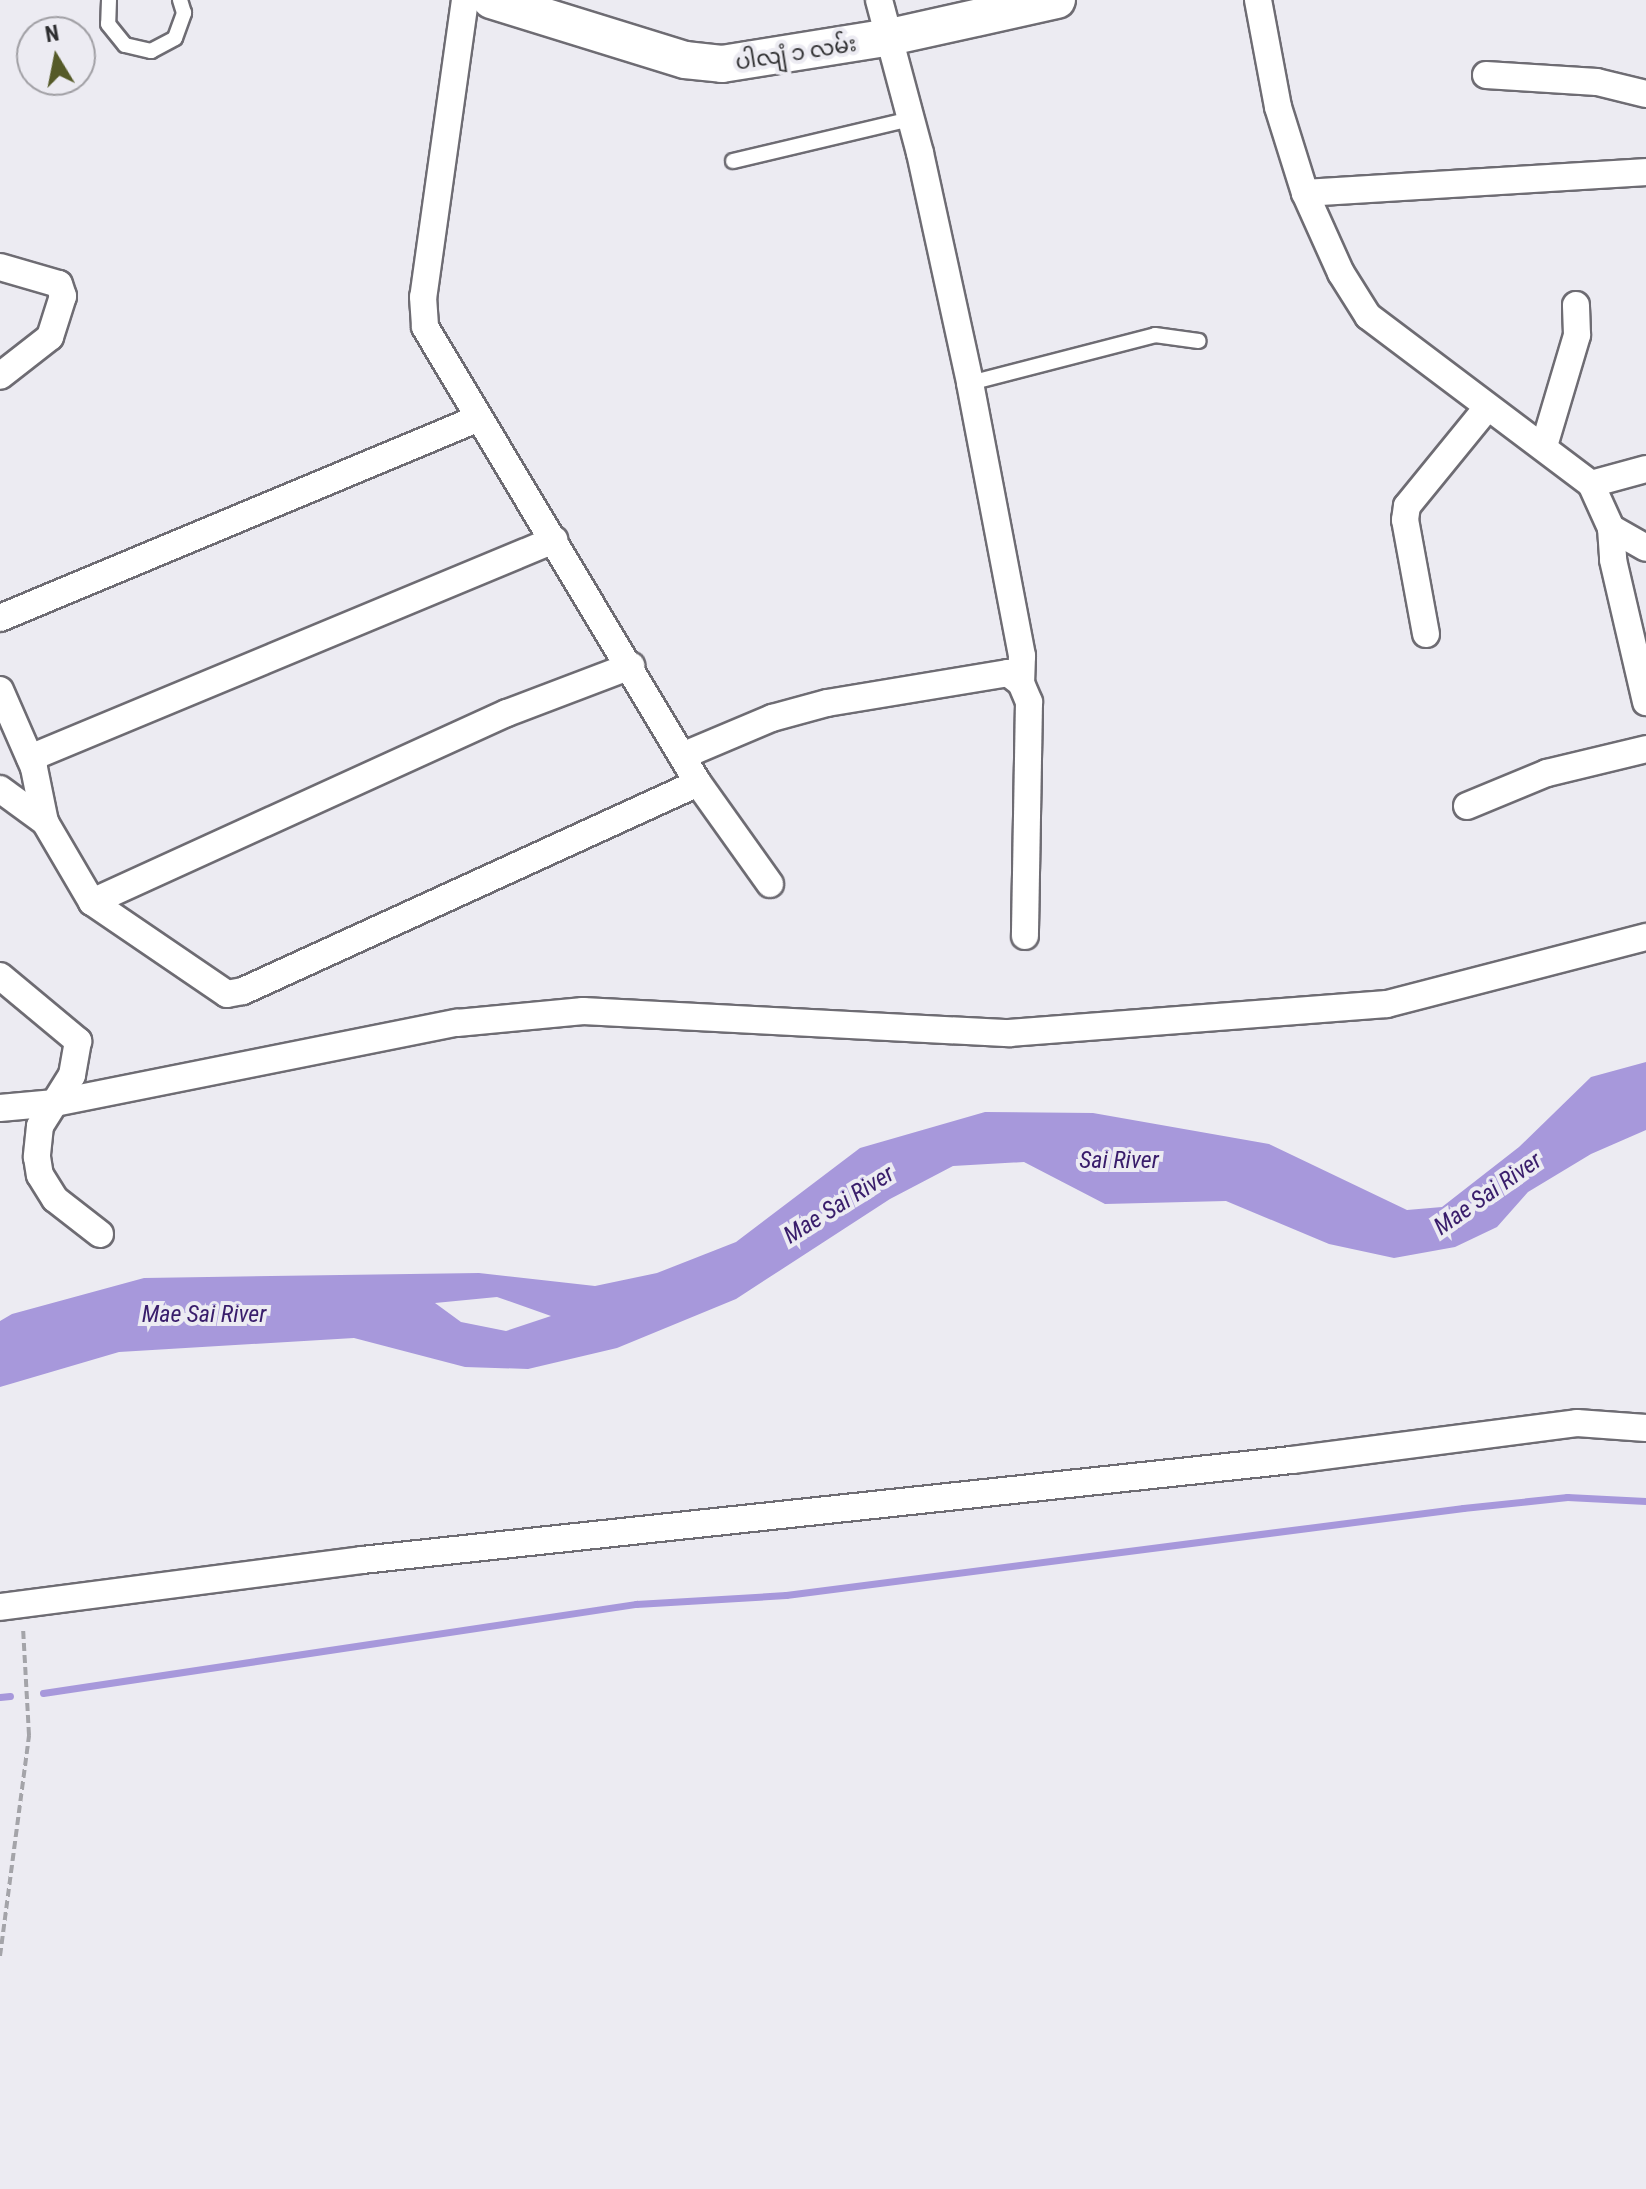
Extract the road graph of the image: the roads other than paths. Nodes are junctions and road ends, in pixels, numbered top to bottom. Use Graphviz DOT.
graph roads {
  1 [pos="109,0"];
  2 [pos="180,0"];
  3 [pos="465,0"];
  4 [pos="491,0"];
  5 [pos="879,0"];
  6 [pos="1057,0"];
  7 [pos="1258,0"];
  8 [pos="890,37"];
  9 [pos="1486,75"];
  10 [pos="1646,94"];
  11 [pos="911,119"];
  12 [pos="733,161"];
  13 [pos="1646,172"];
  14 [pos="1305,193"];
  15 [pos="0,267"];
  16 [pos="1576,305"];
  17 [pos="1199,341"];
  18 [pos="0,376"];
  19 [pos="970,383"];
  20 [pos="1487,408"];
  21 [pos="479,418"];
  22 [pos="1544,446"];
  23 [pos="1646,469"];
  24 [pos="1591,484"];
  25 [pos="1611,528"];
  26 [pos="554,540"];
  27 [pos="1646,548"];
  28 [pos="0,618"];
  29 [pos="1426,634"];
  30 [pos="631,666"];
  31 [pos="1021,683"];
  32 [pos="0,690"];
  33 [pos="1646,702"];
  34 [pos="1646,749"];
  35 [pos="682,756"];
  36 [pos="30,758"];
  37 [pos="698,783"];
  38 [pos="0,789"];
  39 [pos="1467,806"];
  40 [pos="45,822"];
  41 [pos="770,884"];
  42 [pos="92,902"];
  43 [pos="1025,936"];
  44 [pos="1646,937"];
  45 [pos="0,976"];
  46 [pos="55,1103"];
  47 [pos="0,1108"];
  48 [pos="100,1234"];
  49 [pos="1646,1428"];
  50 [pos="11,1606"];
  1 -- 2 [label="lane"];
  3 -- 21 [label="street"];
  4 -- 8 [label="street, ပါလျံ ၁ လမ်း"];
  5 -- 8 [label="street"];
  6 -- 8 [label="street, ပါလျံ ၁ လမ်း"];
  7 -- 14 [label="street"];
  8 -- 11 [label="street"];
  9 -- 10 [label="street"];
  11 -- 12 [label="lane"];
  11 -- 19 [label="street"];
  13 -- 14 [label="street"];
  14 -- 20 [label="street"];
  15 -- 18 [label="street"];
  16 -- 22 [label="street"];
  17 -- 19 [label="lane"];
  19 -- 31 [label="street"];
  20 -- 22 [label="street"];
  20 -- 29 [label="street"];
  21 -- 26 [label="street"];
  21 -- 28 [label="street"];
  22 -- 24 [label="street"];
  23 -- 24 [label="street"];
  24 -- 25 [label="street"];
  25 -- 27 [label="street"];
  25 -- 33 [label="street"];
  26 -- 30 [label="street"];
  26 -- 36 [label="street"];
  30 -- 35 [label="street"];
  30 -- 42 [label="street"];
  31 -- 35 [label="street"];
  31 -- 43 [label="street"];
  32 -- 36 [label="street"];
  34 -- 39 [label="street"];
  35 -- 37 [label="street"];
  36 -- 40 [label="street"];
  37 -- 41 [label="street"];
  37 -- 42 [label="street"];
  38 -- 40 [label="street"];
  40 -- 42 [label="street"];
  44 -- 46 [label="street"];
  45 -- 46 [label="street"];
  46 -- 47 [label="street"];
  46 -- 48 [label="street"];
  49 -- 50 [label="street"];
}
